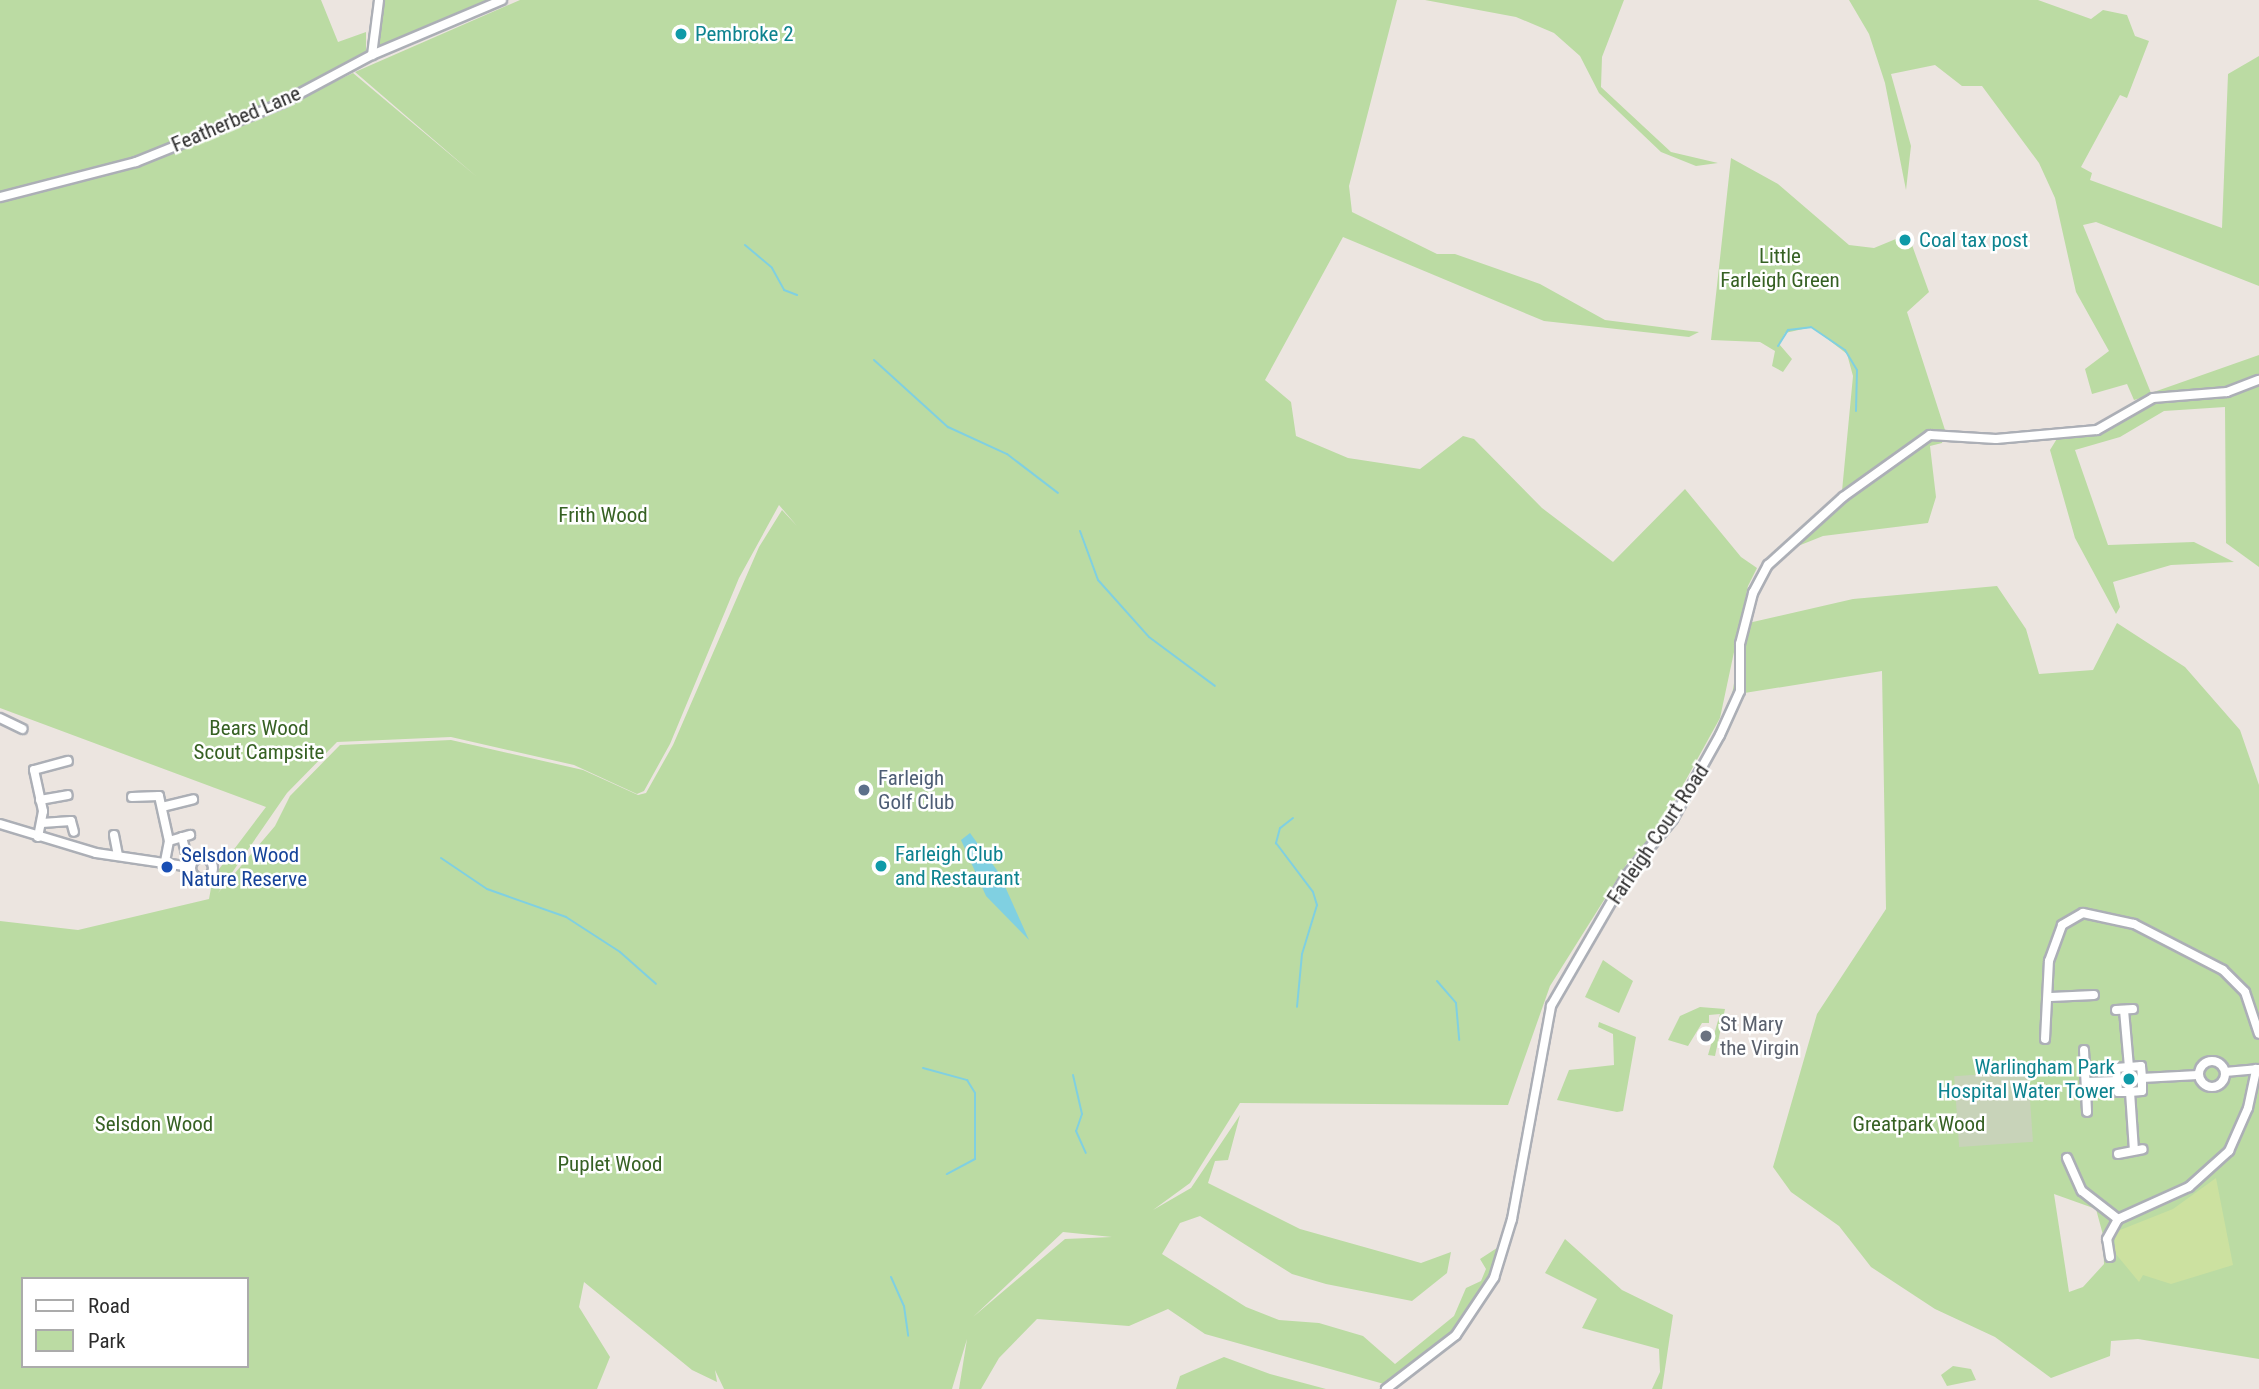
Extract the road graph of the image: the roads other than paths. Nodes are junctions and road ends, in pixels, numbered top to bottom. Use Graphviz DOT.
graph roads {
  1 [pos="379,0"];
  2 [pos="502,0"];
  3 [pos="372,55"];
  4 [pos="0,197"];
  5 [pos="2259,380"];
  6 [pos="0,718"];
  7 [pos="23,729"];
  8 [pos="68,761"];
  9 [pos="27,788"];
  10 [pos="68,795"];
  11 [pos="39,797"];
  12 [pos="132,797"];
  13 [pos="193,799"];
  14 [pos="162,807"];
  15 [pos="42,823"];
  16 [pos="0,824"];
  17 [pos="74,832"];
  18 [pos="114,835"];
  19 [pos="38,837"];
  20 [pos="169,841"];
  21 [pos="186,853"];
  22 [pos="118,855"];
  23 [pos="166,862"];
  24 [pos="191,867"];
  25 [pos="2094,995"];
  26 [pos="2051,997"];
  27 [pos="2125,1009"];
  28 [pos="2259,1034"];
  29 [pos="2045,1038"];
  30 [pos="2084,1049"];
  31 [pos="2129,1067"];
  32 [pos="2257,1069"];
  33 [pos="2225,1072"];
  34 [pos="2198,1075"];
  35 [pos="2141,1079"];
  36 [pos="2117,1081"];
  37 [pos="2086,1082"];
  38 [pos="2130,1091"];
  39 [pos="2088,1112"];
  40 [pos="2119,1154"];
  41 [pos="2067,1158"];
  42 [pos="2118,1219"];
  43 [pos="2110,1256"];
  44 [pos="1386,1389"];
  1 -- 3 [label="street"];
  2 -- 3 [label="street, Featherbed Lane"];
  3 -- 4 [label="street, Featherbed Lane"];
  5 -- 44 [label="street, Farleigh Court Road"];
  6 -- 7 [label="street"];
  8 -- 11 [label="street"];
  9 -- 11 [label="street"];
  10 -- 11 [label="street"];
  11 -- 15 [label="street"];
  12 -- 14 [label="street"];
  13 -- 14 [label="street"];
  14 -- 20 [label="street"];
  15 -- 17 [label="street"];
  15 -- 19 [label="street"];
  16 -- 19 [label="street"];
  18 -- 22 [label="street"];
  19 -- 22 [label="street"];
  20 -- 21 [label="street"];
  20 -- 23 [label="street"];
  22 -- 23 [label="street"];
  23 -- 24 [label="street"];
  25 -- 26 [label="street"];
  26 -- 28 [label="street"];
  26 -- 29 [label="street"];
  27 -- 31 [label="street"];
  30 -- 37 [label="street"];
  31 -- 35 [label="street"];
  31 -- 36 [label="street"];
  32 -- 33 [label="street"];
  32 -- 42 [label="street"];
  33 -- 34 [label="street"];
  33 -- 34 [label="street"];
  34 -- 35 [label="street"];
  35 -- 38 [label="street"];
  36 -- 37 [label="street"];
  36 -- 38 [label="street"];
  37 -- 39 [label="street"];
  38 -- 40 [label="street"];
  41 -- 42 [label="street"];
  42 -- 43 [label="street"];
}
